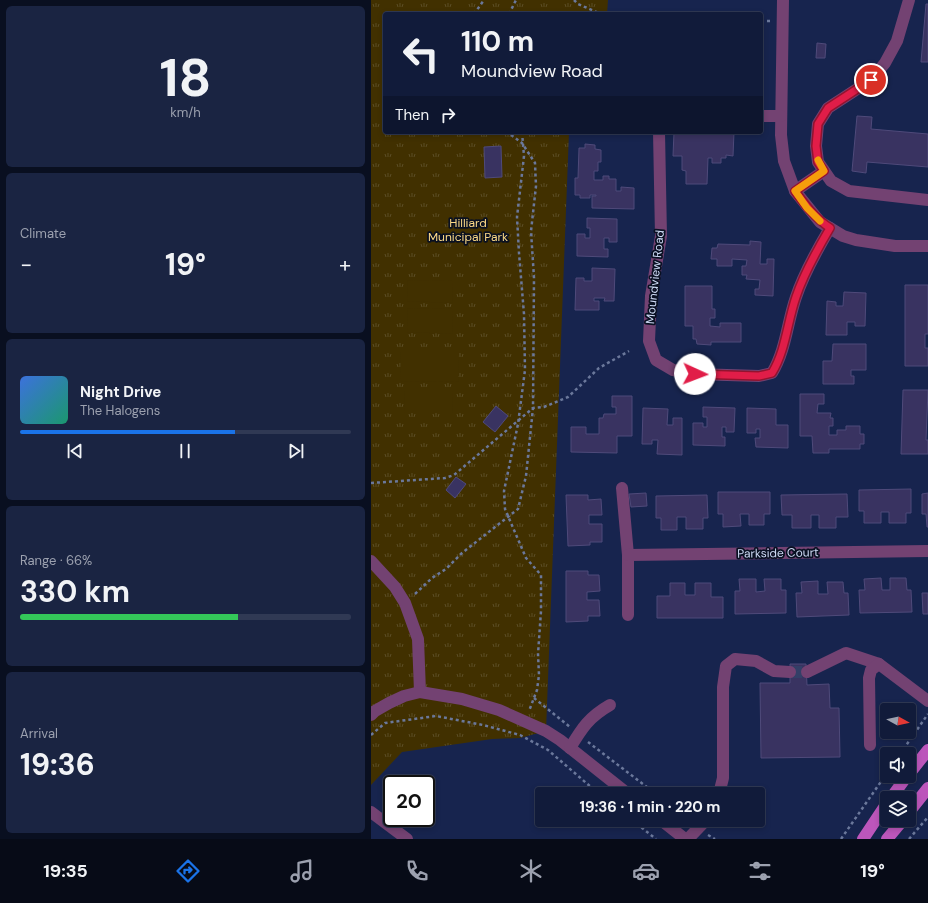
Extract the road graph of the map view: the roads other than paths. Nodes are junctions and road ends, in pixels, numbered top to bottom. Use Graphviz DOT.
graph roads {
  1 [pos="783,0"];
  2 [pos="909,0"];
  3 [pos="763,116"];
  4 [pos="781,116"];
  5 [pos="659,134"];
  6 [pos="824,171"];
  7 [pos="795,191"];
  8 [pos="928,200"];
  9 [pos="830,228"];
  10 [pos="928,246"];
  11 [pos="622,488"];
  12 [pos="928,551"];
  13 [pos="628,555"];
  14 [pos="371,561"];
  15 [pos="628,615"];
  16 [pos="879,664"];
  17 [pos="790,672"];
  18 [pos="807,672"];
  19 [pos="421,692"];
  20 [pos="928,701"];
  21 [pos="610,705"];
  22 [pos="371,715"];
  23 [pos="870,745"];
  24 [pos="570,748"];
  25 [pos="928,750"];
  26 [pos="916,765"];
  27 [pos="618,787"];
  28 [pos="721,787"];
  29 [pos="928,788"];
  30 [pos="916,803"];
  31 [pos="371,812"];
  32 [pos="880,814"];
  33 [pos="670,827"];
  34 [pos="699,827"];
  35 [pos="897,827"];
  36 [pos="407,839"];
  37 [pos="685,839"];
  38 [pos="688,839"];
  39 [pos="863,839"];
  40 [pos="887,839"];
  1 -- 4 [label="street"];
  2 -- 6 [label="street"];
  3 -- 4 [label="street"];
  4 -- 7 [label="street"];
  5 -- 9 [label="street, Moundview Road"];
  6 -- 7 [label="street"];
  6 -- 8 [label="street"];
  7 -- 9 [label="street"];
  9 -- 10 [label="street"];
  11 -- 13 [label="street"];
  12 -- 13 [label="street, Parkside Court"];
  13 -- 15 [label="street"];
  14 -- 19 [label="street"];
  16 -- 18 [label="street"];
  16 -- 20 [label="street"];
  16 -- 23 [label="street"];
  17 -- 28 [label="street"];
  19 -- 22 [label="street"];
  19 -- 24 [label="street"];
  21 -- 24 [label="street"];
  24 -- 27 [label="street"];
  25 -- 26 [label="main road"];
  29 -- 30 [label="main road"];
  31 -- 36 [label="street"];
  32 -- 39 [label="main road"];
  33 -- 37 [label="street"];
  34 -- 38 [label="street"];
  35 -- 40 [label="main road"];
}
